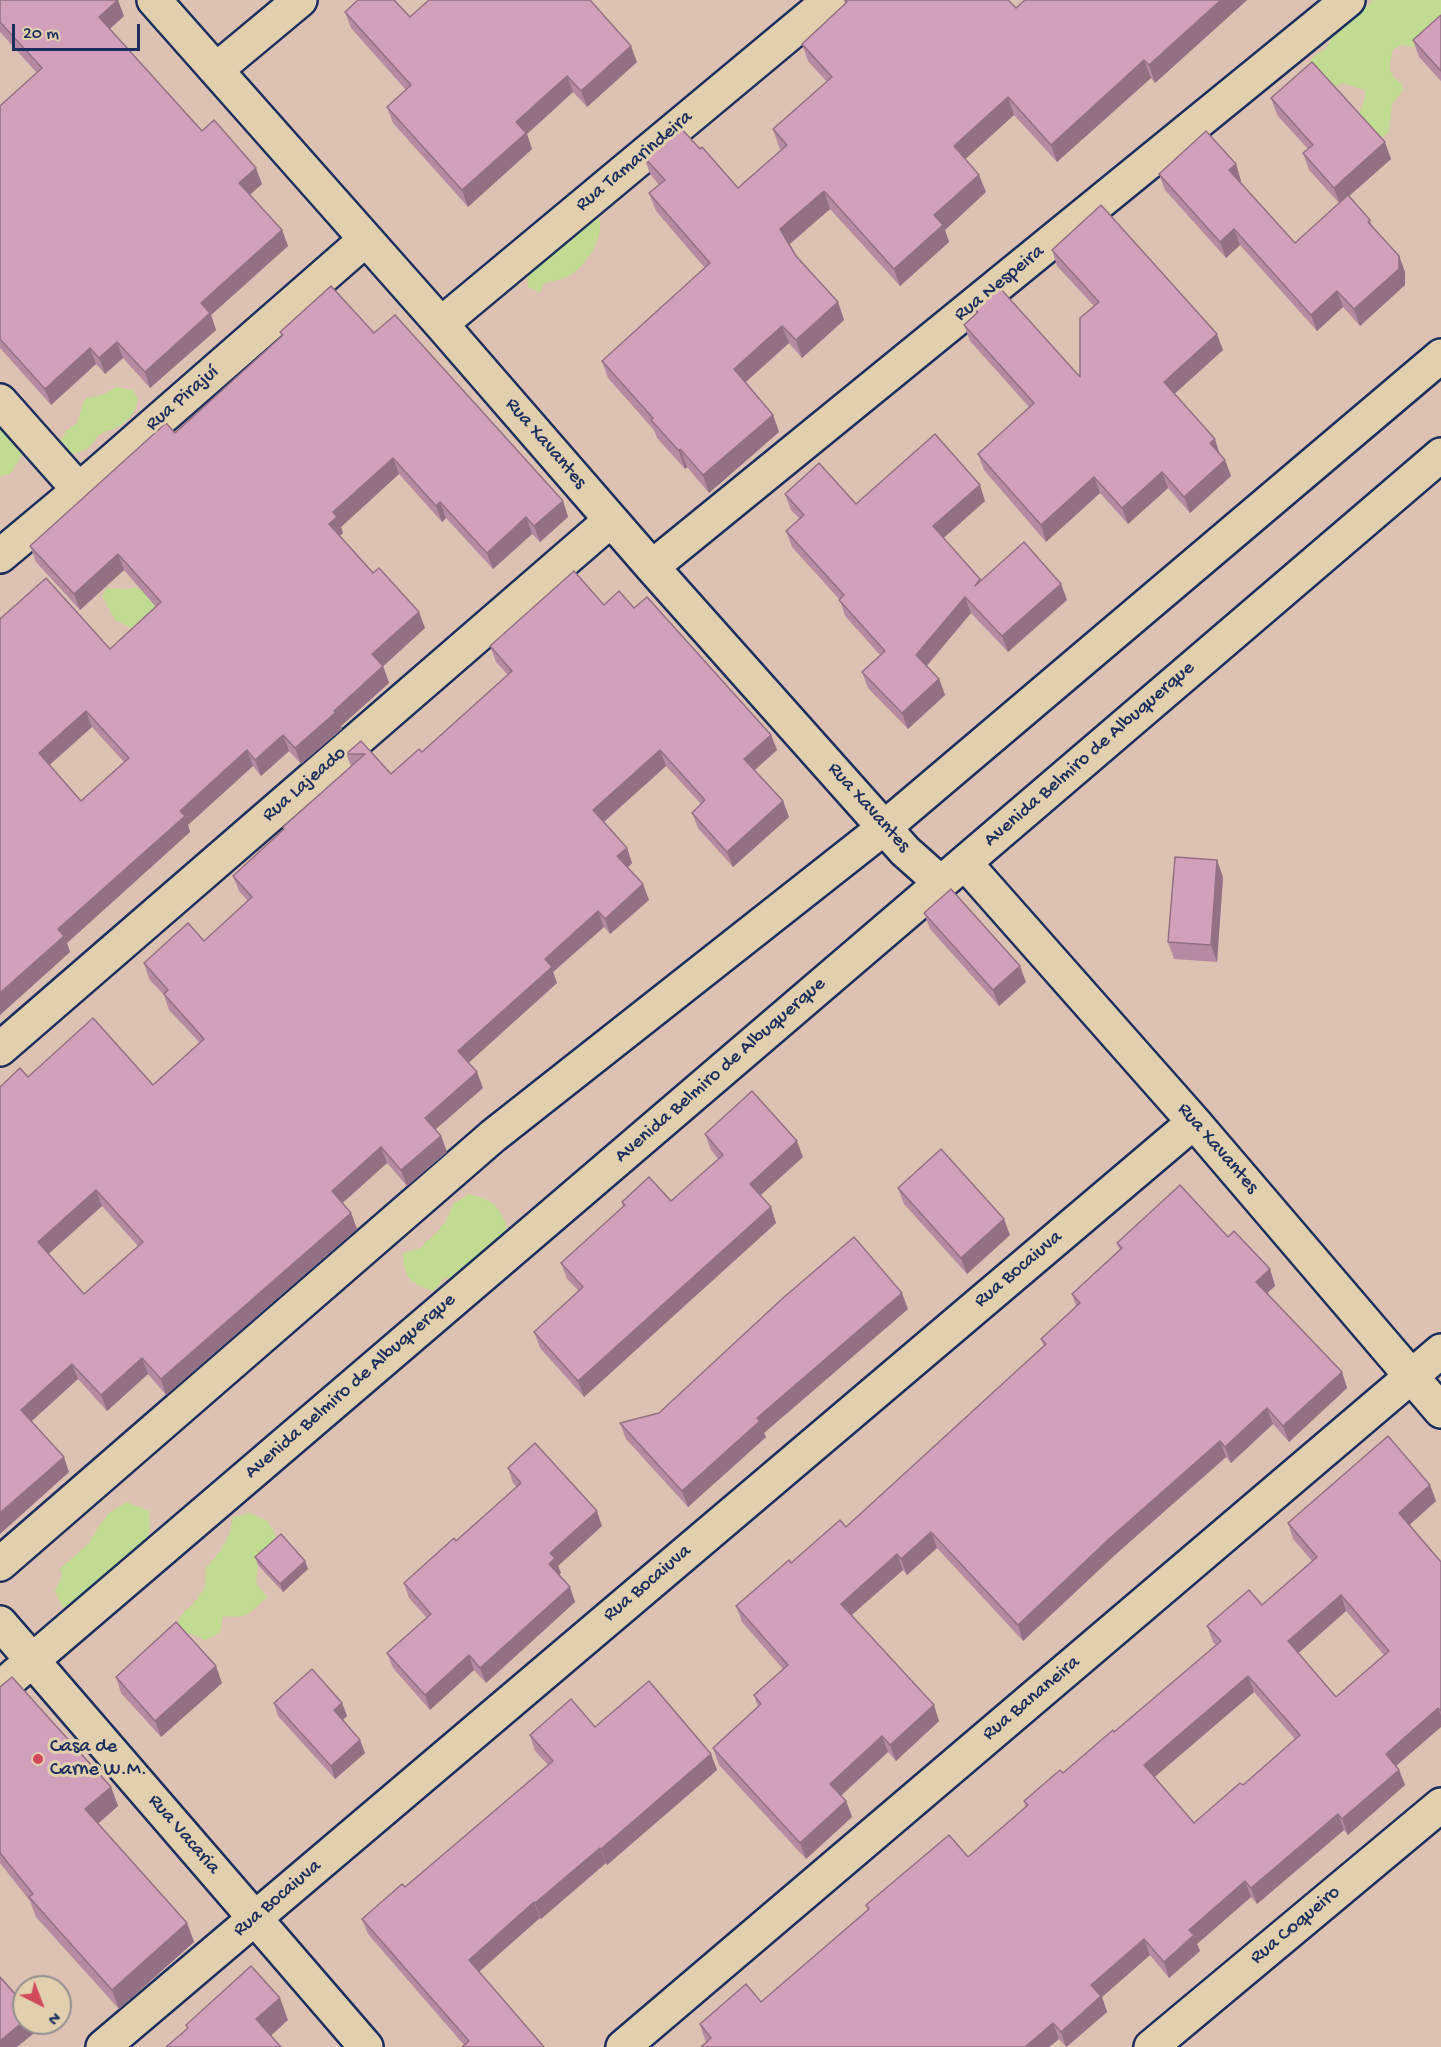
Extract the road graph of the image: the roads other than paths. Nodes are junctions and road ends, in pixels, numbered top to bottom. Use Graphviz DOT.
graph roads {
  1 [pos="154,0"];
  2 [pos="300,0"];
  3 [pos="830,0"];
  4 [pos="1348,0"];
  5 [pos="216,70"];
  6 [pos="365,240"];
  7 [pos="441,324"];
  8 [pos="1441,356"];
  9 [pos="0,401"];
  10 [pos="1441,455"];
  11 [pos="79,490"];
  12 [pos="611,520"];
  13 [pos="0,556"];
  14 [pos="652,567"];
  15 [pos="885,827"];
  16 [pos="953,873"];
  17 [pos="0,1049"];
  18 [pos="1194,1122"];
  19 [pos="1441,1351"];
  20 [pos="1412,1377"];
  21 [pos="1441,1411"];
  22 [pos="0,1564"];
  23 [pos="0,1623"];
  24 [pos="32,1660"];
  25 [pos="0,1688"];
  26 [pos="1441,1805"];
  27 [pos="255,1918"];
  28 [pos="103,2047"];
  29 [pos="366,2047"];
  30 [pos="623,2047"];
  31 [pos="1151,2047"];
  1 -- 5 [label="street, Rua Xavantes"];
  2 -- 5 [label="street"];
  3 -- 7 [label="street, Rua Tamarindeira"];
  4 -- 14 [label="street, Rua Nespeira"];
  5 -- 6 [label="street, Rua Xavantes"];
  6 -- 7 [label="street, Rua Xavantes"];
  6 -- 11 [label="street, Rua Pirajuí"];
  7 -- 12 [label="street, Rua Xavantes"];
  8 -- 15 [label="street"];
  9 -- 11 [label="street"];
  10 -- 16 [label="street, Avenida Belmiro de Albuquerque"];
  11 -- 13 [label="street, Rua Pirajuí"];
  12 -- 14 [label="street, Rua Xavantes"];
  12 -- 17 [label="street, Rua Lajeado"];
  14 -- 15 [label="street, Rua Xavantes"];
  15 -- 16 [label="street, Rua Xavantes"];
  15 -- 22 [label="street"];
  16 -- 18 [label="street, Rua Xavantes"];
  16 -- 24 [label="street, Avenida Belmiro de Albuquerque"];
  18 -- 20 [label="street, Rua Xavantes"];
  18 -- 27 [label="street, Rua Bocaiuva"];
  19 -- 20 [label="street, Rua Bananeira"];
  20 -- 21 [label="street, Rua Xavantes"];
  20 -- 30 [label="street, Rua Bananeira"];
  23 -- 24 [label="street, Rua Vacaria"];
  24 -- 25 [label="street, Avenida Belmiro de Albuquerque"];
  24 -- 27 [label="street, Rua Vacaria"];
  26 -- 31 [label="street, Rua Coqueiro"];
  27 -- 28 [label="street, Rua Bocaiuva"];
  27 -- 29 [label="street, Rua Vacaria"];
}
